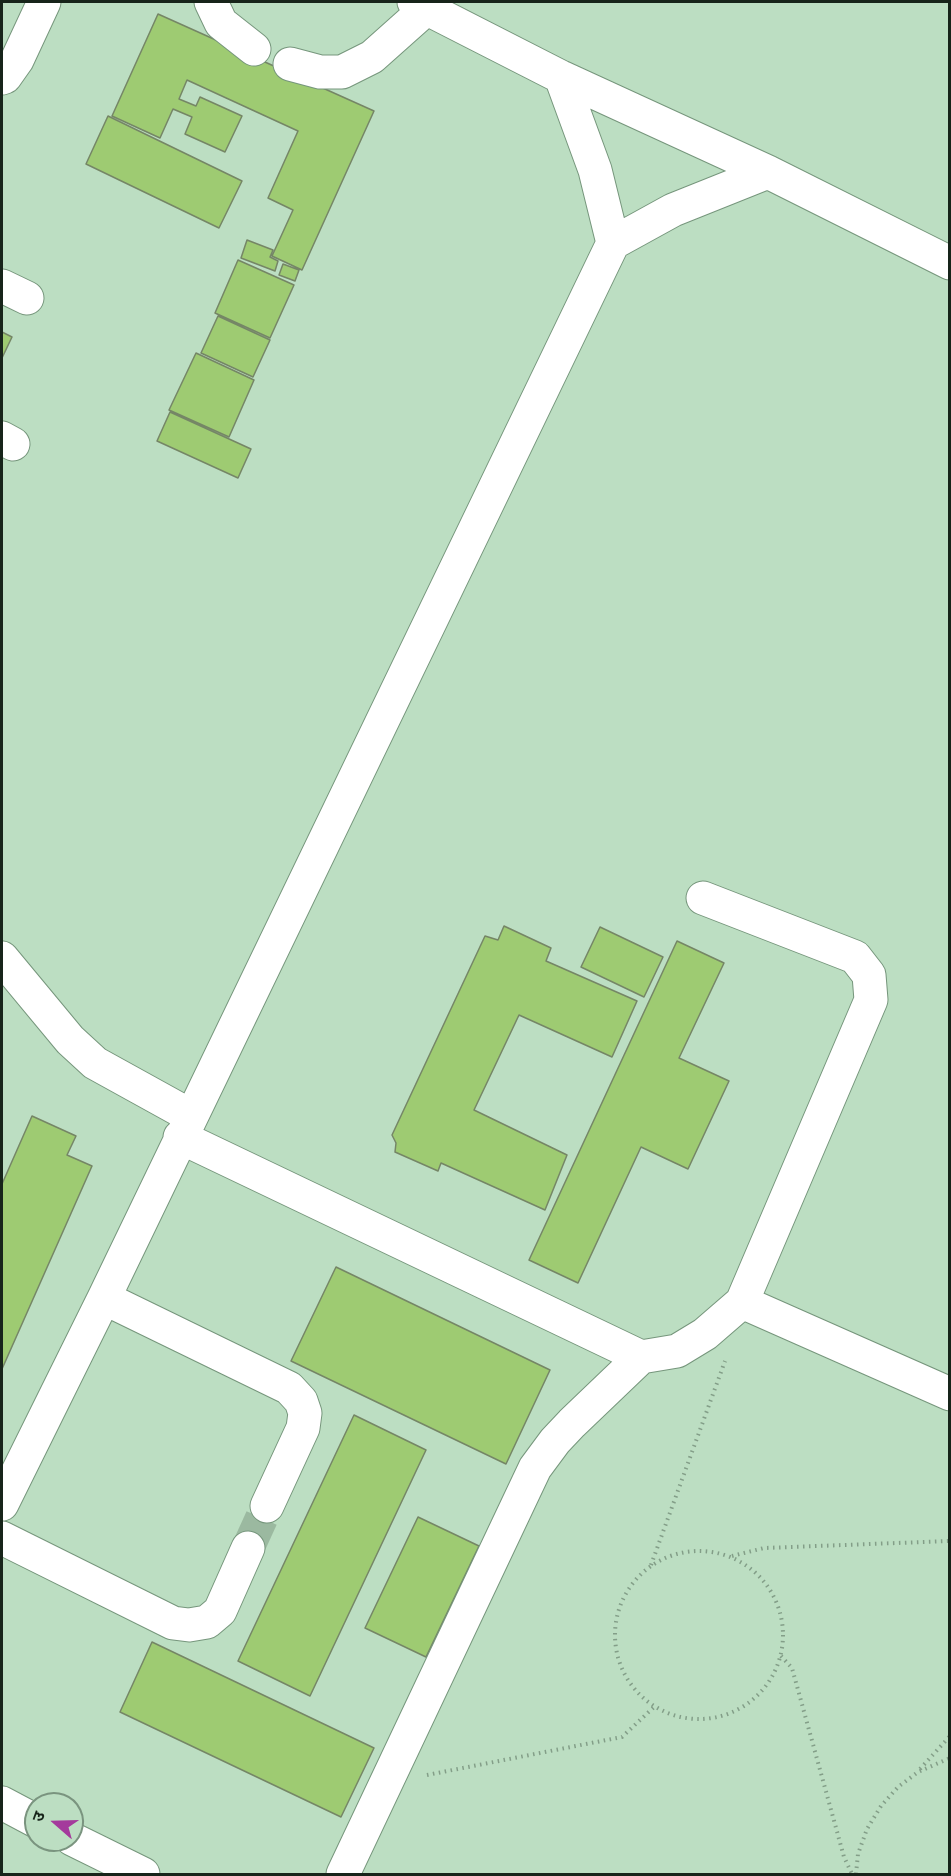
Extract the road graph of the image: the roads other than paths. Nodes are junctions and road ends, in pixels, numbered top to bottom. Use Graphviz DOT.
graph roads {
  1 [pos="44,2"];
  2 [pos="211,2"];
  3 [pos="420,5"];
  4 [pos="254,49"];
  5 [pos="290,64"];
  6 [pos="561,77"];
  7 [pos="2,78"];
  8 [pos="768,172"];
  9 [pos="613,243"];
  10 [pos="950,262"];
  11 [pos="703,898"];
  12 [pos="2,958"];
  13 [pos="186,1127"];
  14 [pos="104,1298"];
  15 [pos="741,1302"];
  16 [pos="641,1357"];
  17 [pos="950,1394"];
  18 [pos="2,1504"];
  19 [pos="267,1506"];
  20 [pos="2,1538"];
  21 [pos="248,1548"];
  22 [pos="2,1803"];
  23 [pos="24,1815"];
  24 [pos="84,1845"];
  25 [pos="143,1875"];
  26 [pos="343,1875"];
  1 -- 7 [label="street"];
  2 -- 4 [label="street"];
  3 -- 5 [label="street"];
  3 -- 6 [label="street"];
  6 -- 8 [label="street"];
  6 -- 9 [label="street"];
  8 -- 9 [label="street"];
  8 -- 10 [label="street"];
  9 -- 13 [label="street"];
  11 -- 15 [label="street"];
  12 -- 13 [label="street"];
  13 -- 14 [label="street"];
  13 -- 16 [label="street"];
  14 -- 18 [label="street"];
  14 -- 19 [label="street"];
  15 -- 16 [label="street"];
  15 -- 17 [label="street"];
  16 -- 26 [label="street"];
  20 -- 21 [label="street"];
  22 -- 23 [label="street"];
  24 -- 25 [label="street"];
}
